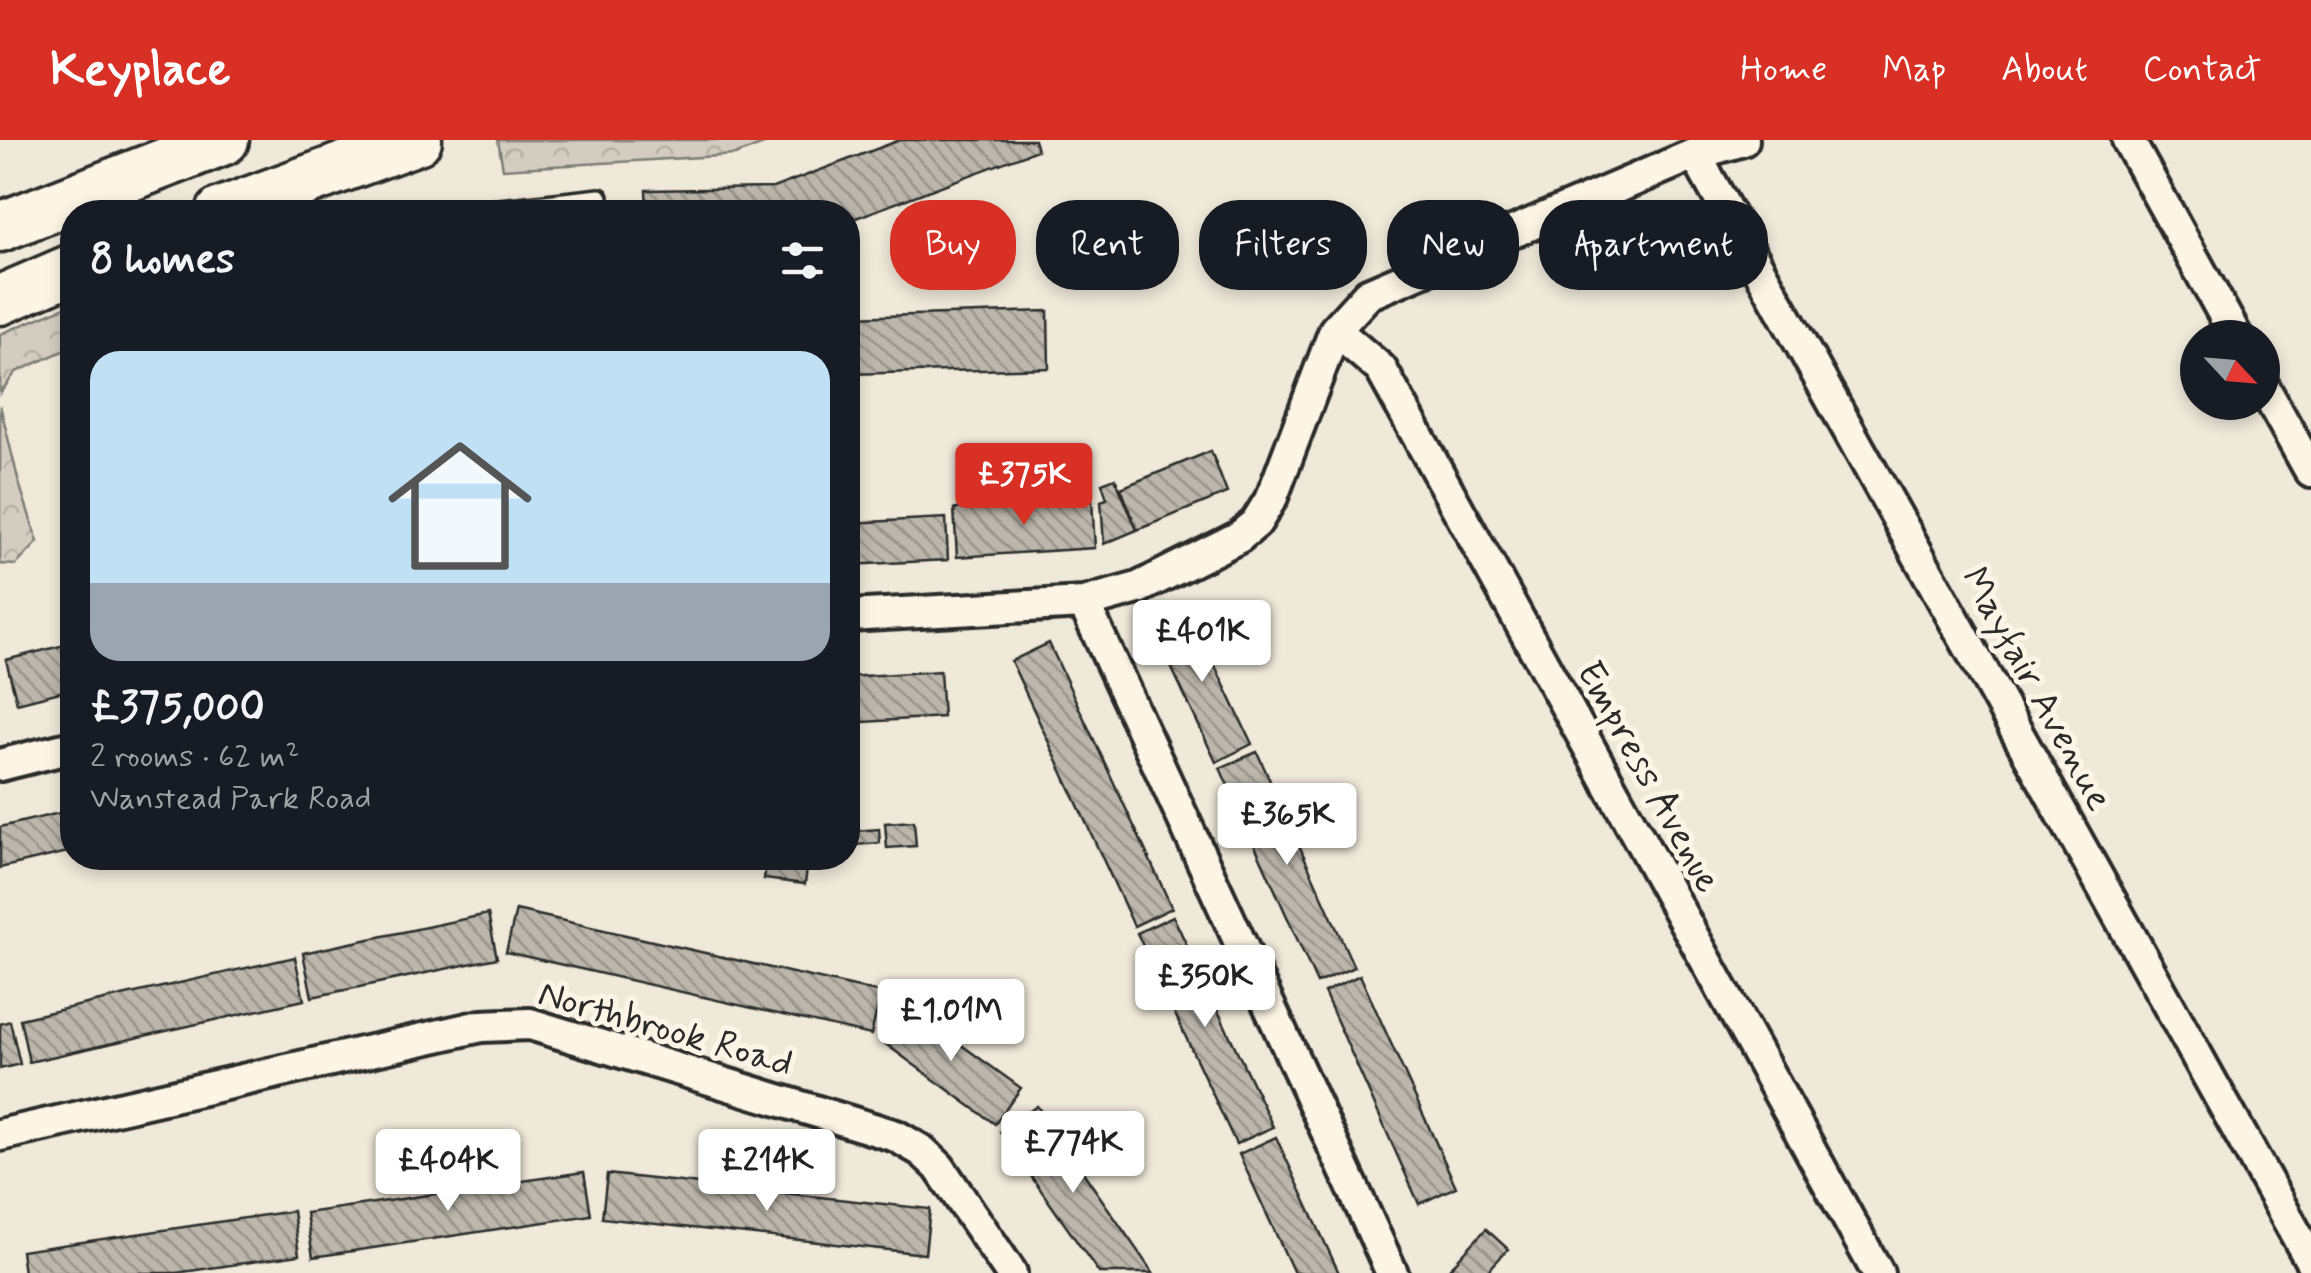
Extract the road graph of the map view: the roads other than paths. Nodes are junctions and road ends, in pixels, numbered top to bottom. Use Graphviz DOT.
graph roads {
  1 [pos="224,140"];
  2 [pos="416,140"];
  3 [pos="1742,140"];
  4 [pos="2128,140"];
  5 [pos="1695,154"];
  6 [pos="600,196"];
  7 [pos="70,200"];
  8 [pos="253,200"];
  9 [pos="566,200"];
  10 [pos="60,204"];
  11 [pos="0,227"];
  12 [pos="60,274"];
  13 [pos="0,300"];
  14 [pos="2227,320"];
  15 [pos="1335,330"];
  16 [pos="2280,416"];
  17 [pos="2311,472"];
  18 [pos="1084,603"];
  19 [pos="860,615"];
  20 [pos="60,750"];
  21 [pos="0,765"];
  22 [pos="0,1135"];
  23 [pos="2311,1262"];
  24 [pos="1011,1273"];
  25 [pos="1392,1273"];
  26 [pos="1878,1273"];
  1 -- 7 [label="highway"];
  2 -- 8 [label="highway"];
  3 -- 5 [label="street"];
  4 -- 14 [label="street"];
  5 -- 15 [label="street"];
  5 -- 23 [label="street, Mayfair Avenue"];
  6 -- 9 [label="lane"];
  10 -- 11 [label="highway"];
  12 -- 13 [label="highway"];
  15 -- 18 [label="street"];
  15 -- 26 [label="street, Empress Avenue"];
  16 -- 17 [label="street"];
  18 -- 19 [label="street"];
  18 -- 25 [label="street"];
  20 -- 21 [label="street"];
  22 -- 24 [label="street, Northbrook Road"];
}
